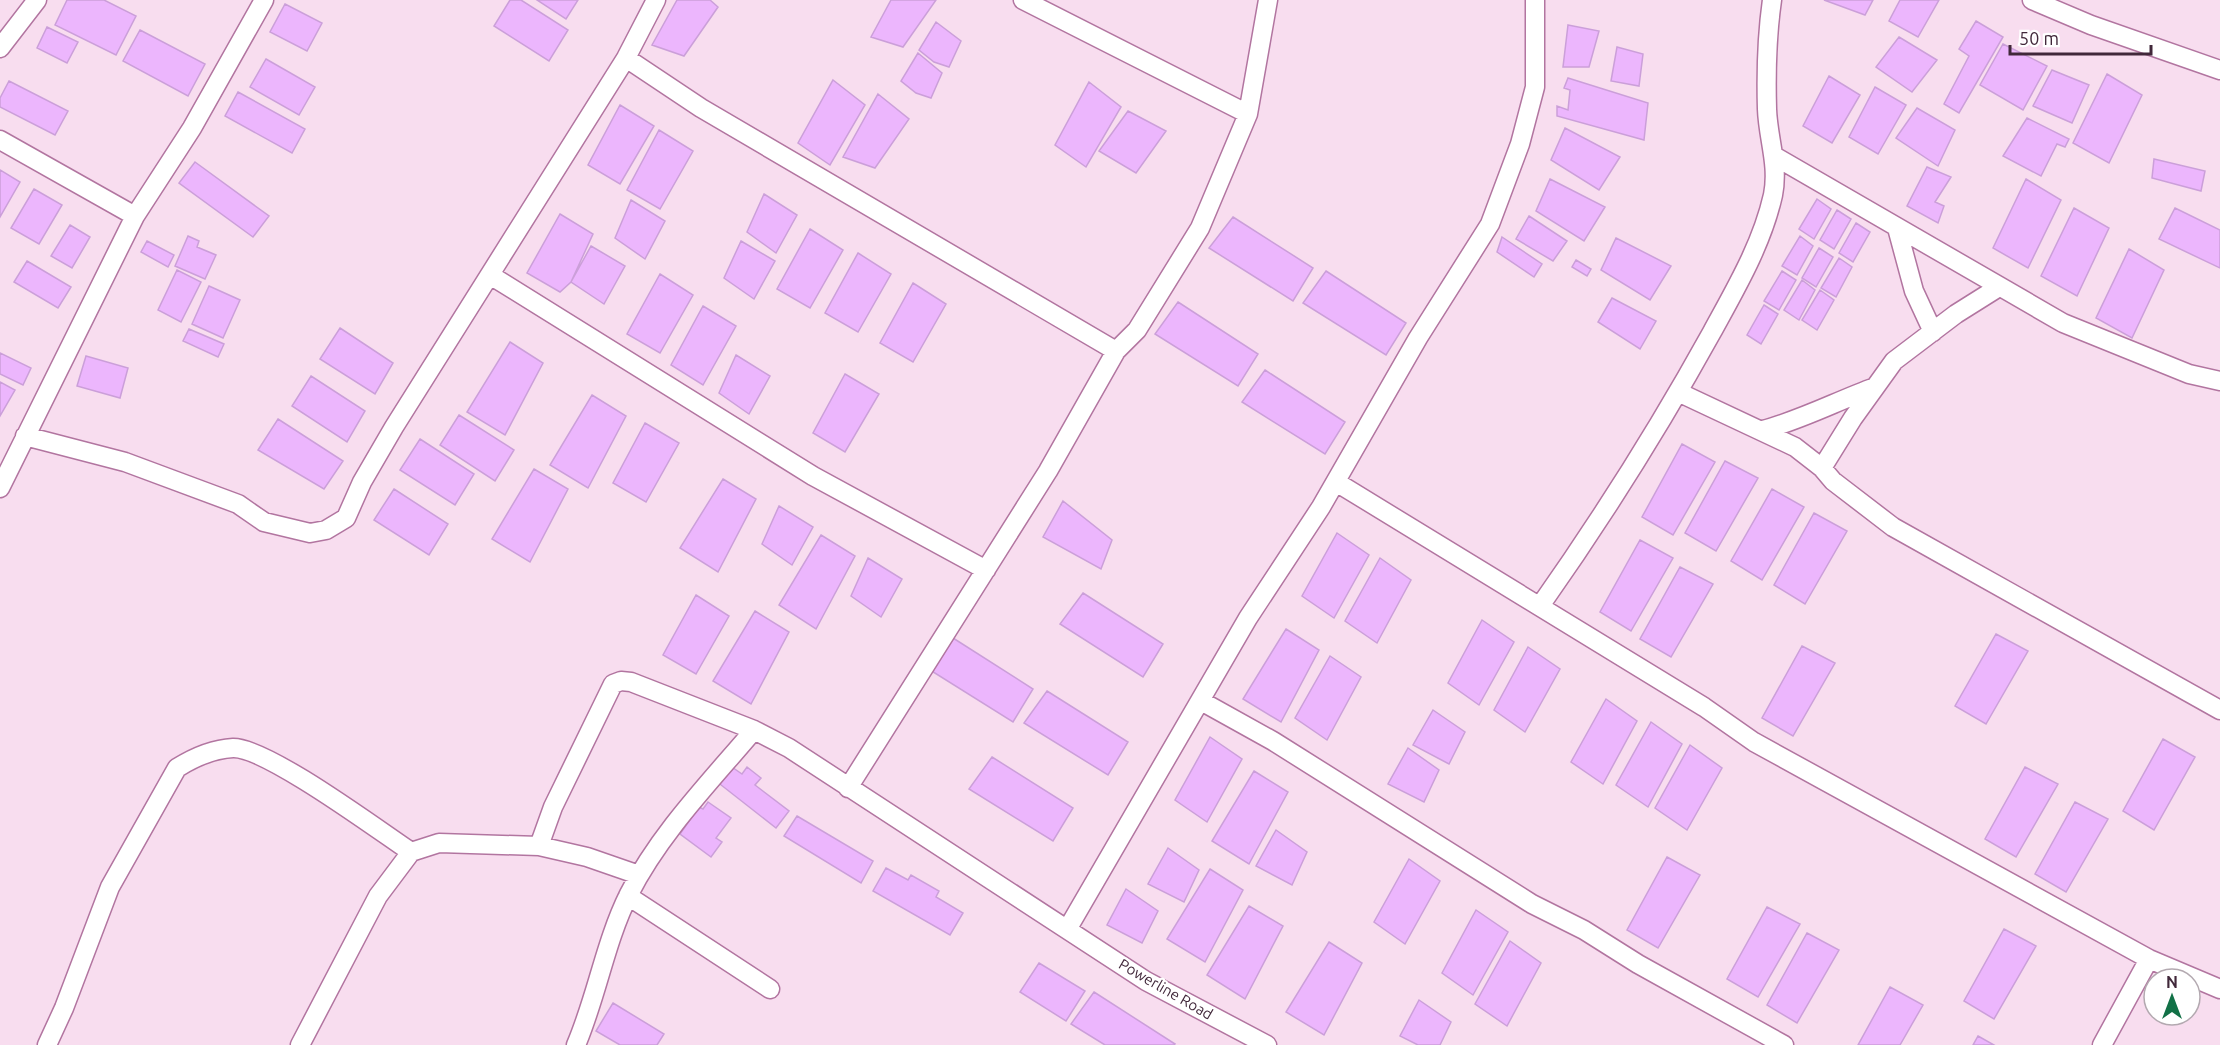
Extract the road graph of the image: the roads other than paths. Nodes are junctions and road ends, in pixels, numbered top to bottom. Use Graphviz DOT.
graph roads {
  1 [pos="37,0"];
  2 [pos="264,0"];
  3 [pos="656,0"];
  4 [pos="1023,0"];
  5 [pos="1268,0"];
  6 [pos="1535,0"];
  7 [pos="1772,0"];
  8 [pos="2032,0"];
  9 [pos="0,48"];
  10 [pos="626,58"];
  11 [pos="2220,70"];
  12 [pos="1248,114"];
  13 [pos="0,140"];
  14 [pos="1776,157"];
  15 [pos="135,216"];
  16 [pos="1898,228"];
  17 [pos="490,275"];
  18 [pos="1999,287"];
  19 [pos="1933,332"];
  20 [pos="1116,351"];
  21 [pos="2220,381"];
  22 [pos="1875,387"];
  23 [pos="1678,392"];
  24 [pos="1763,430"];
  25 [pos="25,436"];
  26 [pos="6,460"];
  27 [pos="1822,468"];
  28 [pos="1336,482"];
  29 [pos="0,488"];
  30 [pos="986,570"];
  31 [pos="1540,606"];
  32 [pos="1201,700"];
  33 [pos="2220,710"];
  34 [pos="754,730"];
  35 [pos="848,788"];
  36 [pos="539,846"];
  37 [pos="411,852"];
  38 [pos="639,875"];
  39 [pos="628,896"];
  40 [pos="1068,928"];
  41 [pos="2149,959"];
  42 [pos="770,989"];
  43 [pos="2220,989"];
  44 [pos="1244,1040"];
  45 [pos="47,1045"];
  46 [pos="300,1045"];
  47 [pos="576,1045"];
  48 [pos="1267,1045"];
  49 [pos="1784,1045"];
  50 [pos="2102,1045"];
  1 -- 9 [label="street"];
  2 -- 15 [label="street"];
  3 -- 10 [label="street"];
  4 -- 12 [label="street"];
  5 -- 12 [label="street"];
  6 -- 28 [label="street"];
  7 -- 14 [label="street"];
  8 -- 11 [label="street"];
  10 -- 17 [label="street"];
  10 -- 20 [label="street"];
  12 -- 20 [label="street"];
  13 -- 15 [label="street"];
  14 -- 16 [label="street"];
  14 -- 23 [label="street"];
  15 -- 25 [label="street"];
  16 -- 18 [label="street"];
  16 -- 19 [label="street"];
  17 -- 25 [label="street"];
  17 -- 30 [label="street"];
  18 -- 19 [label="street"];
  18 -- 21 [label="street"];
  19 -- 22 [label="street"];
  20 -- 30 [label="street"];
  22 -- 24 [label="street"];
  22 -- 27 [label="street"];
  23 -- 24 [label="street"];
  23 -- 31 [label="street"];
  24 -- 27 [label="street"];
  25 -- 26 [label="street"];
  26 -- 29 [label="street"];
  27 -- 33 [label="street"];
  28 -- 31 [label="street"];
  28 -- 32 [label="street"];
  30 -- 35 [label="street"];
  31 -- 41 [label="street"];
  32 -- 40 [label="street"];
  32 -- 49 [label="street"];
  34 -- 35 [label="street, Powerline Road"];
  34 -- 36 [label="street, Powerline Road"];
  34 -- 38 [label="street"];
  35 -- 40 [label="street, Powerline Road"];
  36 -- 37 [label="street"];
  36 -- 38 [label="street"];
  37 -- 45 [label="street"];
  37 -- 46 [label="street"];
  38 -- 39 [label="street"];
  39 -- 42 [label="street"];
  39 -- 47 [label="street"];
  40 -- 44 [label="street, Powerline Road"];
  41 -- 43 [label="street"];
  41 -- 50 [label="street"];
  44 -- 48 [label="street, Powerline Road"];
}
